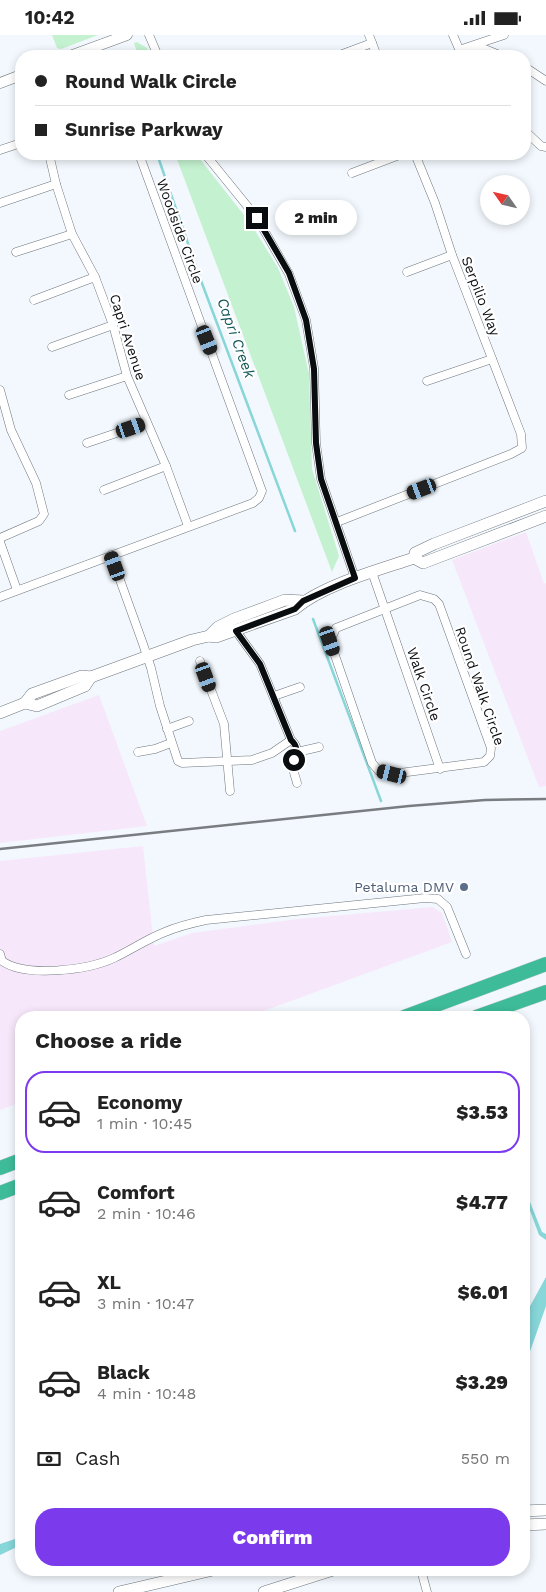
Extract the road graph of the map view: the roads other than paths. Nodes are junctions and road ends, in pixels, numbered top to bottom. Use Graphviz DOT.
graph roads {
  1 [pos="127,35"];
  2 [pos="149,35"];
  3 [pos="454,35"];
  4 [pos="504,35"];
  5 [pos="370,39"];
  6 [pos="86,50"];
  7 [pos="155,50"];
  8 [pos="348,50"];
  9 [pos="460,50"];
  10 [pos="468,50"];
  11 [pos="474,50"];
  12 [pos="487,50"];
  13 [pos="531,71"];
  14 [pos="15,77"];
  15 [pos="546,81"];
  16 [pos="0,83"];
  17 [pos="531,137"];
  18 [pos="15,145"];
  19 [pos="546,147"];
  20 [pos="0,150"];
  21 [pos="50,160"];
  22 [pos="141,160"];
  23 [pos="210,160"];
  24 [pos="386,160"];
  25 [pos="417,160"];
  26 [pos="352,173"];
  27 [pos="56,184"];
  28 [pos="0,203"];
  29 [pos="72,234"];
  30 [pos="16,253"];
  31 [pos="452,255"];
  32 [pos="407,271"];
  33 [pos="95,277"];
  34 [pos="34,300"];
  35 [pos="113,325"];
  36 [pos="52,347"];
  37 [pos="492,359"];
  38 [pos="127,376"];
  39 [pos="427,381"];
  40 [pos="0,390"];
  41 [pos="70,395"];
  42 [pos="146,423"];
  43 [pos="87,443"];
  44 [pos="166,466"];
  45 [pos="104,490"];
  46 [pos="546,501"];
  47 [pos="546,516"];
  48 [pos="337,522"];
  49 [pos="188,526"];
  50 [pos="0,538"];
  51 [pos="0,542"];
  52 [pos="111,555"];
  53 [pos="414,558"];
  54 [pos="372,571"];
  55 [pos="355,578"];
  56 [pos="17,590"];
  57 [pos="0,597"];
  58 [pos="303,601"];
  59 [pos="384,608"];
  60 [pos="236,631"];
  61 [pos="209,636"];
  62 [pos="147,656"];
  63 [pos="200,661"];
  64 [pos="300,687"];
  65 [pos="274,695"];
  66 [pos="0,713"];
  67 [pos="190,721"];
  68 [pos="167,729"];
  69 [pos="291,740"];
  70 [pos="171,743"];
  71 [pos="319,747"];
  72 [pos="138,751"];
  73 [pos="297,752"];
  74 [pos="226,761"];
  75 [pos="440,769"];
  76 [pos="297,783"];
  77 [pos="230,791"];
  78 [pos="0,954"];
  79 [pos="466,954"];
  80 [pos="546,964"];
  81 [pos="546,991"];
  82 [pos="420,1011"];
  83 [pos="492,1011"];
  84 [pos="15,1162"];
  85 [pos="0,1168"];
  86 [pos="15,1187"];
  87 [pos="0,1193"];
  88 [pos="546,1510"];
  89 [pos="530,1511"];
  90 [pos="546,1524"];
  91 [pos="530,1525"];
  92 [pos="187,1576"];
  93 [pos="314,1576"];
  94 [pos="422,1576"];
  95 [pos="119,1592"];
  96 [pos="264,1592"];
  97 [pos="426,1592"];
  1 -- 6 [label="street"];
  2 -- 7 [label="street"];
  3 -- 9 [label="street"];
  4 -- 10 [label="street"];
  5 -- 8 [label="street"];
  11 -- 12 [label="street"];
  13 -- 15 [label="street"];
  14 -- 16 [label="street"];
  17 -- 19 [label="street"];
  18 -- 20 [label="street"];
  21 -- 27 [label="street, Capri Avenue"];
  22 -- 49 [label="street, Woodside Circle"];
  23 -- 48 [label="street"];
  24 -- 26 [label="street"];
  25 -- 31 [label="street, Serpilio Way"];
  27 -- 28 [label="street"];
  27 -- 29 [label="street, Capri Avenue"];
  29 -- 30 [label="street"];
  29 -- 33 [label="street, Capri Avenue"];
  31 -- 32 [label="street"];
  31 -- 37 [label="street, Serpilio Way"];
  33 -- 34 [label="street"];
  33 -- 35 [label="street, Capri Avenue"];
  35 -- 36 [label="street"];
  35 -- 38 [label="street, Capri Avenue"];
  37 -- 39 [label="street"];
  37 -- 48 [label="street, Serpilio Way"];
  38 -- 41 [label="street"];
  38 -- 42 [label="street, Capri Avenue"];
  40 -- 50 [label="street"];
  42 -- 43 [label="street"];
  42 -- 44 [label="street, Capri Avenue"];
  44 -- 45 [label="street"];
  44 -- 49 [label="street, Capri Avenue"];
  46 -- 53 [label="main road"];
  47 -- 53 [label="main road"];
  48 -- 55 [label="street"];
  49 -- 52 [label="street"];
  51 -- 56 [label="street"];
  52 -- 56 [label="street"];
  52 -- 62 [label="street"];
  53 -- 54 [label="main road"];
  54 -- 55 [label="main road"];
  54 -- 59 [label="street"];
  55 -- 58 [label="main road"];
  56 -- 57 [label="street"];
  58 -- 60 [label="main road"];
  58 -- 61 [label="main road"];
  59 -- 75 [label="street, Walk Circle"];
  59 -- 75 [label="street, Round Walk Circle"];
  59 -- 75 [label="street, Round Walk Circle"];
  60 -- 61 [label="main road"];
  60 -- 65 [label="street"];
  61 -- 62 [label="main road"];
  62 -- 66 [label="main road"];
  62 -- 68 [label="street"];
  63 -- 74 [label="street"];
  64 -- 65 [label="street"];
  65 -- 69 [label="street"];
  67 -- 68 [label="street"];
  68 -- 70 [label="street"];
  69 -- 73 [label="street"];
  69 -- 74 [label="street"];
  70 -- 72 [label="street"];
  70 -- 74 [label="street"];
  71 -- 73 [label="street"];
  73 -- 76 [label="street"];
  74 -- 77 [label="street"];
  78 -- 79 [label="street"];
  80 -- 82 [label="highway"];
  81 -- 83 [label="highway"];
  84 -- 85 [label="highway"];
  86 -- 87 [label="highway"];
  88 -- 89 [label="main road"];
  90 -- 91 [label="main road"];
  92 -- 95 [label="main road"];
  93 -- 96 [label="main road"];
  94 -- 97 [label="street"];
}
